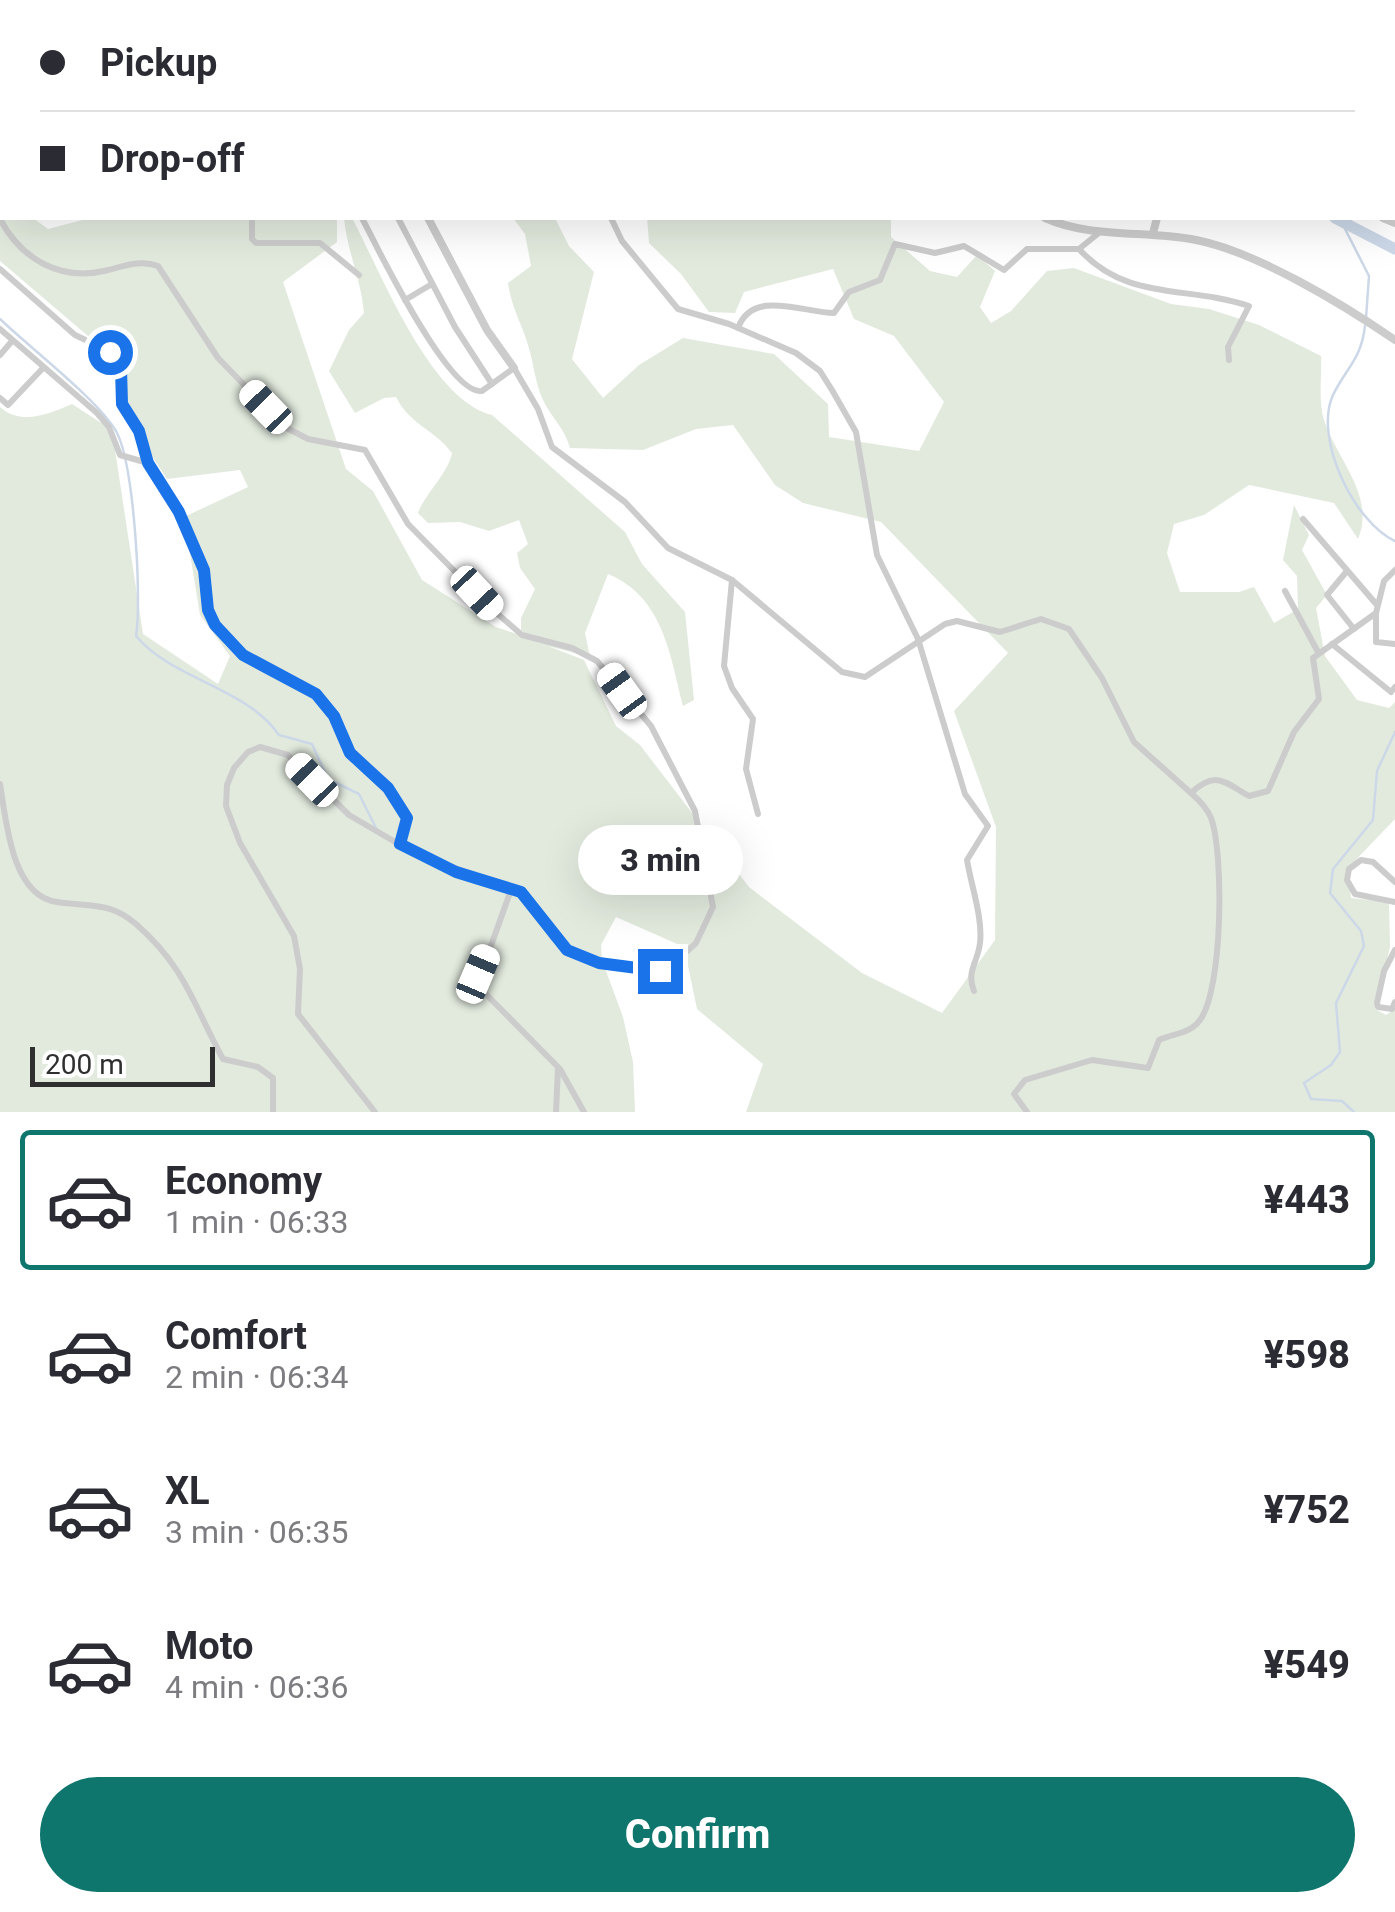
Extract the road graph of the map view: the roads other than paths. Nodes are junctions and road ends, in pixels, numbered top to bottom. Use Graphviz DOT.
graph roads {
  1 [pos="1,220"];
  2 [pos="252,220"];
  3 [pos="363,220"];
  4 [pos="399,220"];
  5 [pos="429,220"];
  6 [pos="612,220"];
  7 [pos="1053,220"];
  8 [pos="1156,220"];
  9 [pos="1100,232"];
  10 [pos="1152,233"];
  11 [pos="1079,249"];
  12 [pos="0,270"];
  13 [pos="360,275"];
  14 [pos="432,284"];
  15 [pos="406,300"];
  16 [pos="738,328"];
  17 [pos="0,329"];
  18 [pos="1395,340"];
  19 [pos="12,341"];
  20 [pos="0,354"];
  21 [pos="1229,360"];
  22 [pos="43,368"];
  23 [pos="514,368"];
  24 [pos="492,384"];
  25 [pos="0,398"];
  26 [pos="148,463"];
  27 [pos="1303,519"];
  28 [pos="1347,570"];
  29 [pos="1395,570"];
  30 [pos="732,580"];
  31 [pos="1286,592"];
  32 [pos="1377,610"];
  33 [pos="1354,629"];
  34 [pos="918,639"];
  35 [pos="1331,644"];
  36 [pos="1395,644"];
  37 [pos="1318,652"];
  38 [pos="1395,687"];
  39 [pos="0,784"];
  40 [pos="1191,794"];
  41 [pos="758,814"];
  42 [pos="400,844"];
  43 [pos="1395,882"];
  44 [pos="512,887"];
  45 [pos="1395,902"];
  46 [pos="1395,950"];
  47 [pos="974,991"];
  48 [pos="1395,1002"];
  49 [pos="558,1067"];
  50 [pos="273,1112"];
  51 [pos="375,1112"];
  52 [pos="556,1112"];
  53 [pos="584,1112"];
  54 [pos="1027,1112"];
  1 -- 44 [label="street"];
  2 -- 13 [label="street"];
  3 -- 15 [label="street"];
  4 -- 14 [label="street"];
  5 -- 23 [label="street"];
  6 -- 16 [label="street"];
  7 -- 9 [label="street"];
  8 -- 10 [label="street"];
  9 -- 10 [label="street"];
  9 -- 11 [label="street"];
  10 -- 18 [label="street"];
  11 -- 16 [label="street"];
  11 -- 21 [label="street"];
  12 -- 26 [label="street"];
  14 -- 15 [label="street"];
  14 -- 24 [label="street"];
  15 -- 24 [label="street"];
  16 -- 34 [label="street"];
  17 -- 19 [label="street"];
  19 -- 20 [label="street"];
  19 -- 22 [label="street"];
  22 -- 25 [label="street"];
  22 -- 26 [label="street"];
  23 -- 24 [label="street"];
  23 -- 30 [label="street"];
  26 -- 42 [label="street"];
  27 -- 28 [label="street"];
  28 -- 32 [label="street"];
  28 -- 33 [label="street"];
  29 -- 32 [label="street"];
  30 -- 34 [label="street"];
  30 -- 41 [label="street"];
  31 -- 37 [label="street"];
  32 -- 33 [label="street"];
  32 -- 36 [label="street"];
  33 -- 35 [label="street"];
  34 -- 40 [label="street"];
  34 -- 47 [label="street"];
  35 -- 37 [label="street"];
  35 -- 38 [label="street"];
  37 -- 40 [label="street"];
  39 -- 50 [label="street"];
  40 -- 54 [label="street"];
  42 -- 44 [label="street"];
  42 -- 51 [label="street"];
  43 -- 45 [label="street"];
  44 -- 49 [label="street"];
  46 -- 48 [label="street"];
  49 -- 52 [label="street"];
  49 -- 53 [label="street"];
}
